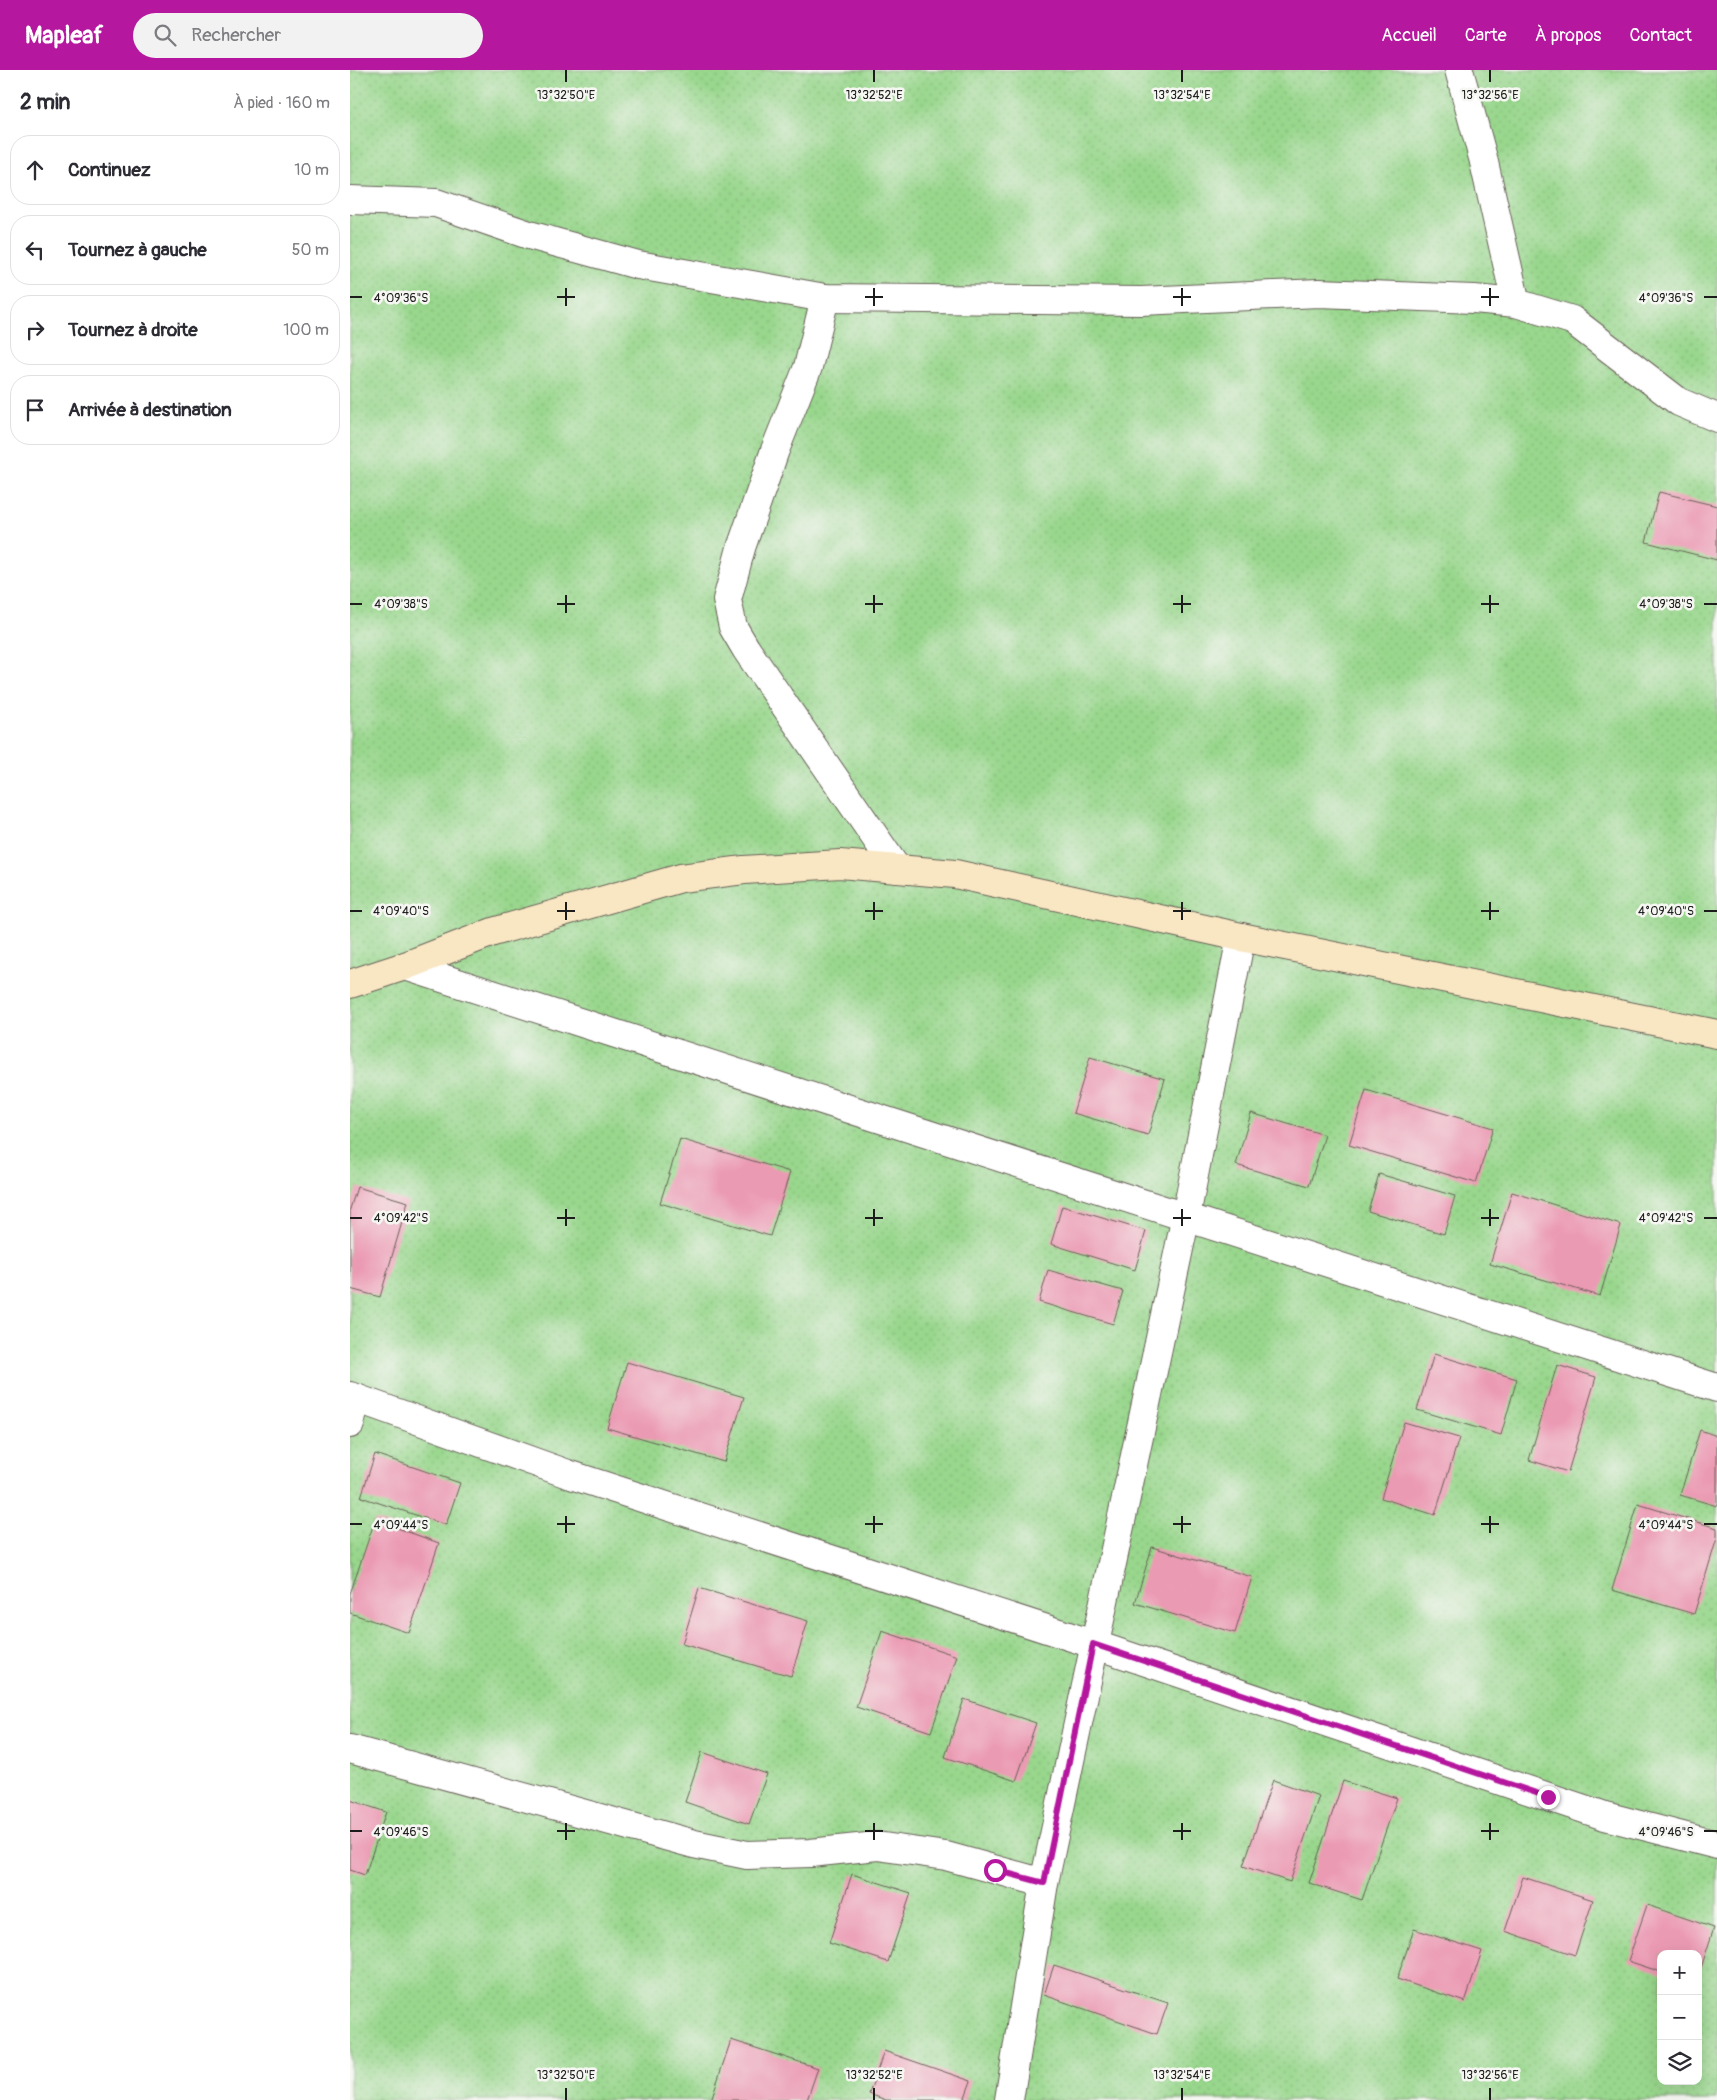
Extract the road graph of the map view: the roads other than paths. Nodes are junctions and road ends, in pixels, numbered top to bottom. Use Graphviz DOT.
graph roads {
  1 [pos="1459,70"];
  2 [pos="350,200"];
  3 [pos="825,298"];
  4 [pos="1516,303"];
  5 [pos="1717,418"];
  6 [pos="898,869"];
  7 [pos="1241,937"];
  8 [pos="405,966"];
  9 [pos="350,984"];
  10 [pos="1717,1034"];
  11 [pos="1186,1216"];
  12 [pos="1717,1388"];
  13 [pos="353,1397"];
  14 [pos="350,1424"];
  15 [pos="1093,1644"];
  16 [pos="350,1749"];
  17 [pos="1717,1845"];
  18 [pos="1044,1883"];
  19 [pos="1009,2100"];
  1 -- 4 [label="street"];
  2 -- 3 [label="street"];
  3 -- 4 [label="street"];
  3 -- 6 [label="street"];
  4 -- 5 [label="street"];
  6 -- 7 [label="street"];
  6 -- 8 [label="street"];
  7 -- 10 [label="street"];
  7 -- 11 [label="street"];
  8 -- 9 [label="street"];
  8 -- 11 [label="street"];
  11 -- 12 [label="street"];
  11 -- 15 [label="street"];
  13 -- 14 [label="street"];
  13 -- 15 [label="street"];
  15 -- 17 [label="street"];
  15 -- 18 [label="street"];
  16 -- 18 [label="street"];
  18 -- 19 [label="street"];
}
